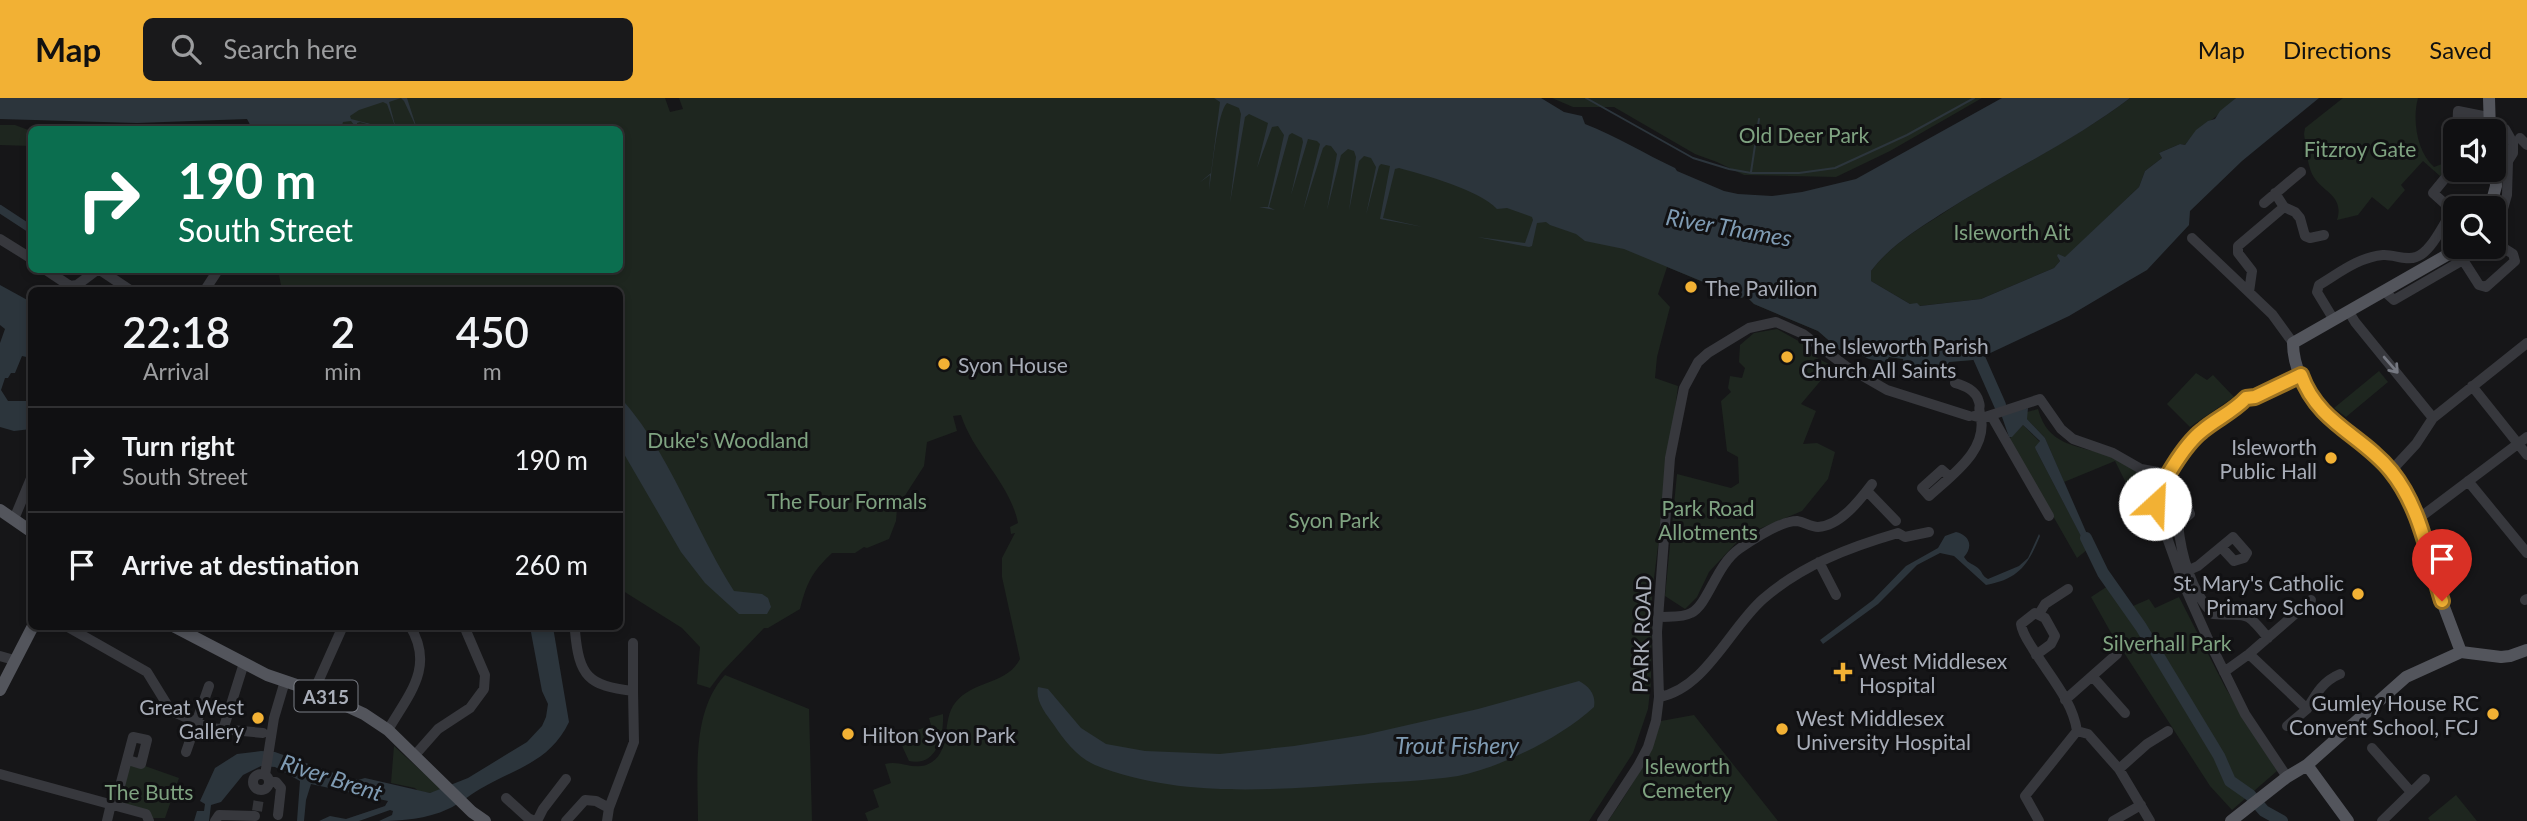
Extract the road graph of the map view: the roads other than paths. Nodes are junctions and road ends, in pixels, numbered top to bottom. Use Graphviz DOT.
graph roads {
  1 [pos="2489,98"];
  2 [pos="2488,117"];
  3 [pos="2458,119"];
  4 [pos="2518,139"];
  5 [pos="2301,172"];
  6 [pos="2443,180"];
  7 [pos="2274,193"];
  8 [pos="2506,198"];
  9 [pos="2264,203"];
  10 [pos="2284,207"];
  11 [pos="2324,235"];
  12 [pos="2192,238"];
  13 [pos="0,239"];
  14 [pos="2506,250"];
  15 [pos="28,256"];
  16 [pos="2450,259"];
  17 [pos="2465,259"];
  18 [pos="50,273"];
  19 [pos="95,273"];
  20 [pos="104,273"];
  21 [pos="125,287"];
  22 [pos="2249,292"];
  23 [pos="2349,312"];
  24 [pos="2334,320"];
  25 [pos="2293,343"];
  26 [pos="2527,343"];
  27 [pos="2301,375"];
  28 [pos="1955,383"];
  29 [pos="2472,386"];
  30 [pos="1983,415"];
  31 [pos="2433,418"];
  32 [pos="2527,437"];
  33 [pos="2518,444"];
  34 [pos="2527,455"];
  35 [pos="2391,471"];
  36 [pos="2169,474"];
  37 [pos="1950,477"];
  38 [pos="2468,481"];
  39 [pos="28,485"];
  40 [pos="2183,496"];
  41 [pos="0,510"];
  42 [pos="2049,516"];
  43 [pos="13,519"];
  44 [pos="2418,520"];
  45 [pos="1896,522"];
  46 [pos="28,529"];
  47 [pos="1929,533"];
  48 [pos="2221,547"];
  49 [pos="2527,554"];
  50 [pos="1819,562"];
  51 [pos="2189,570"];
  52 [pos="2068,589"];
  53 [pos="1836,595"];
  54 [pos="2311,600"];
  55 [pos="2039,614"];
  56 [pos="1659,617"];
  57 [pos="31,630"];
  58 [pos="73,630"];
  59 [pos="181,630"];
  60 [pos="341,630"];
  61 [pos="412,630"];
  62 [pos="466,630"];
  63 [pos="575,631"];
  64 [pos="2268,638"];
  65 [pos="633,643"];
  66 [pos="2527,650"];
  67 [pos="2461,652"];
  68 [pos="2117,654"];
  69 [pos="2249,654"];
  70 [pos="2036,655"];
  71 [pos="0,656"];
  72 [pos="14,660"];
  73 [pos="244,663"];
  74 [pos="2224,672"];
  75 [pos="2340,674"];
  76 [pos="2093,677"];
  77 [pos="285,681"];
  78 [pos="209,686"];
  79 [pos="0,690"];
  80 [pos="314,691"];
  81 [pos="633,691"];
  82 [pos="1659,697"];
  83 [pos="2065,700"];
  84 [pos="2307,709"];
  85 [pos="2125,713"];
  86 [pos="197,723"];
  87 [pos="2287,726"];
  88 [pos="223,730"];
  89 [pos="388,730"];
  90 [pos="2077,731"];
  91 [pos="2168,731"];
  92 [pos="263,733"];
  93 [pos="2371,749"];
  94 [pos="186,752"];
  95 [pos="415,755"];
  96 [pos="128,760"];
  97 [pos="2307,765"];
  98 [pos="2119,769"];
  99 [pos="0,774"];
  100 [pos="267,775"];
  101 [pos="2287,778"];
  102 [pos="566,779"];
  103 [pos="2425,779"];
  104 [pos="2411,792"];
  105 [pos="260,794"];
  106 [pos="506,797"];
  107 [pos="113,804"];
  108 [pos="2141,805"];
  109 [pos="609,808"];
  110 [pos="278,815"];
  111 [pos="255,816"];
  112 [pos="475,817"];
  113 [pos="149,818"];
  114 [pos="2234,820"];
  115 [pos="107,821"];
  116 [pos="215,821"];
  117 [pos="536,821"];
  118 [pos="566,821"];
  119 [pos="607,821"];
  120 [pos="1602,821"];
  121 [pos="2039,821"];
  122 [pos="2113,821"];
  123 [pos="2151,821"];
  124 [pos="2348,821"];
  125 [pos="2382,821"];
  1 -- 2 [label="main road"];
  2 -- 3 [label="street"];
  4 -- 8 [label="street"];
  5 -- 7 [label="street"];
  6 -- 24 [label="street"];
  7 -- 9 [label="street"];
  7 -- 10 [label="street"];
  10 -- 11 [label="street"];
  10 -- 22 [label="street"];
  12 -- 22 [label="street"];
  13 -- 15 [label="street"];
  14 -- 17 [label="street"];
  16 -- 23 [label="main road"];
  18 -- 19 [label="street"];
  20 -- 21 [label="street"];
  22 -- 25 [label="street"];
  23 -- 24 [label="main road"];
  23 -- 31 [label="street, one-way"];
  24 -- 25 [label="main road"];
  25 -- 27 [label="main road"];
  26 -- 29 [label="street"];
  27 -- 35 [label="main road"];
  27 -- 36 [label="street"];
  28 -- 30 [label="street"];
  29 -- 31 [label="street"];
  29 -- 33 [label="street"];
  30 -- 36 [label="street"];
  30 -- 37 [label="street"];
  30 -- 42 [label="street"];
  30 -- 56 [label="street, PARK ROAD"];
  31 -- 35 [label="street"];
  32 -- 33 [label="street"];
  33 -- 34 [label="street"];
  33 -- 38 [label="street"];
  35 -- 44 [label="main road"];
  36 -- 74 [label="street"];
  38 -- 44 [label="street"];
  38 -- 49 [label="street"];
  39 -- 43 [label="street"];
  40 -- 51 [label="street"];
  41 -- 43 [label="main road"];
  43 -- 46 [label="main road"];
  44 -- 67 [label="main road"];
  45 -- 56 [label="street"];
  47 -- 50 [label="street"];
  48 -- 51 [label="street"];
  50 -- 53 [label="street"];
  50 -- 82 [label="street"];
  51 -- 64 [label="street"];
  52 -- 55 [label="street"];
  54 -- 64 [label="street"];
  55 -- 70 [label="street"];
  55 -- 70 [label="street"];
  56 -- 82 [label="street, PARK ROAD"];
  57 -- 72 [label="main road"];
  58 -- 86 [label="street"];
  59 -- 73 [label="main road, A315"];
  60 -- 80 [label="street"];
  61 -- 89 [label="street"];
  62 -- 95 [label="street"];
  63 -- 81 [label="street"];
  64 -- 69 [label="street"];
  65 -- 81 [label="street"];
  66 -- 67 [label="main road"];
  67 -- 97 [label="main road"];
  68 -- 76 [label="street"];
  69 -- 74 [label="street"];
  69 -- 84 [label="street"];
  70 -- 83 [label="street"];
  71 -- 72 [label="street"];
  72 -- 79 [label="main road"];
  73 -- 77 [label="main road, A315"];
  73 -- 88 [label="street"];
  74 -- 101 [label="street"];
  75 -- 84 [label="street"];
  76 -- 83 [label="street"];
  76 -- 85 [label="street"];
  77 -- 80 [label="main road, A315"];
  77 -- 100 [label="street"];
  78 -- 86 [label="street"];
  80 -- 89 [label="main road, A315"];
  81 -- 109 [label="street"];
  82 -- 120 [label="street, PARK ROAD"];
  83 -- 90 [label="street"];
  84 -- 87 [label="street"];
  86 -- 88 [label="street"];
  86 -- 94 [label="street"];
  88 -- 92 [label="street"];
  89 -- 95 [label="main road, A315"];
  90 -- 98 [label="street"];
  90 -- 121 [label="street"];
  91 -- 98 [label="street"];
  93 -- 104 [label="street"];
  95 -- 112 [label="main road, A315"];
  96 -- 107 [label="street"];
  97 -- 101 [label="main road"];
  97 -- 124 [label="main road"];
  98 -- 108 [label="street"];
  99 -- 107 [label="street"];
  100 -- 105 [label="street"];
  100 -- 110 [label="street"];
  101 -- 114 [label="main road"];
  102 -- 117 [label="street"];
  103 -- 104 [label="street"];
  104 -- 125 [label="street"];
  106 -- 117 [label="street"];
  107 -- 113 [label="street"];
  107 -- 115 [label="street"];
  108 -- 122 [label="street"];
  108 -- 123 [label="street"];
  109 -- 118 [label="street"];
  109 -- 119 [label="street"];
  111 -- 116 [label="street"];
}
